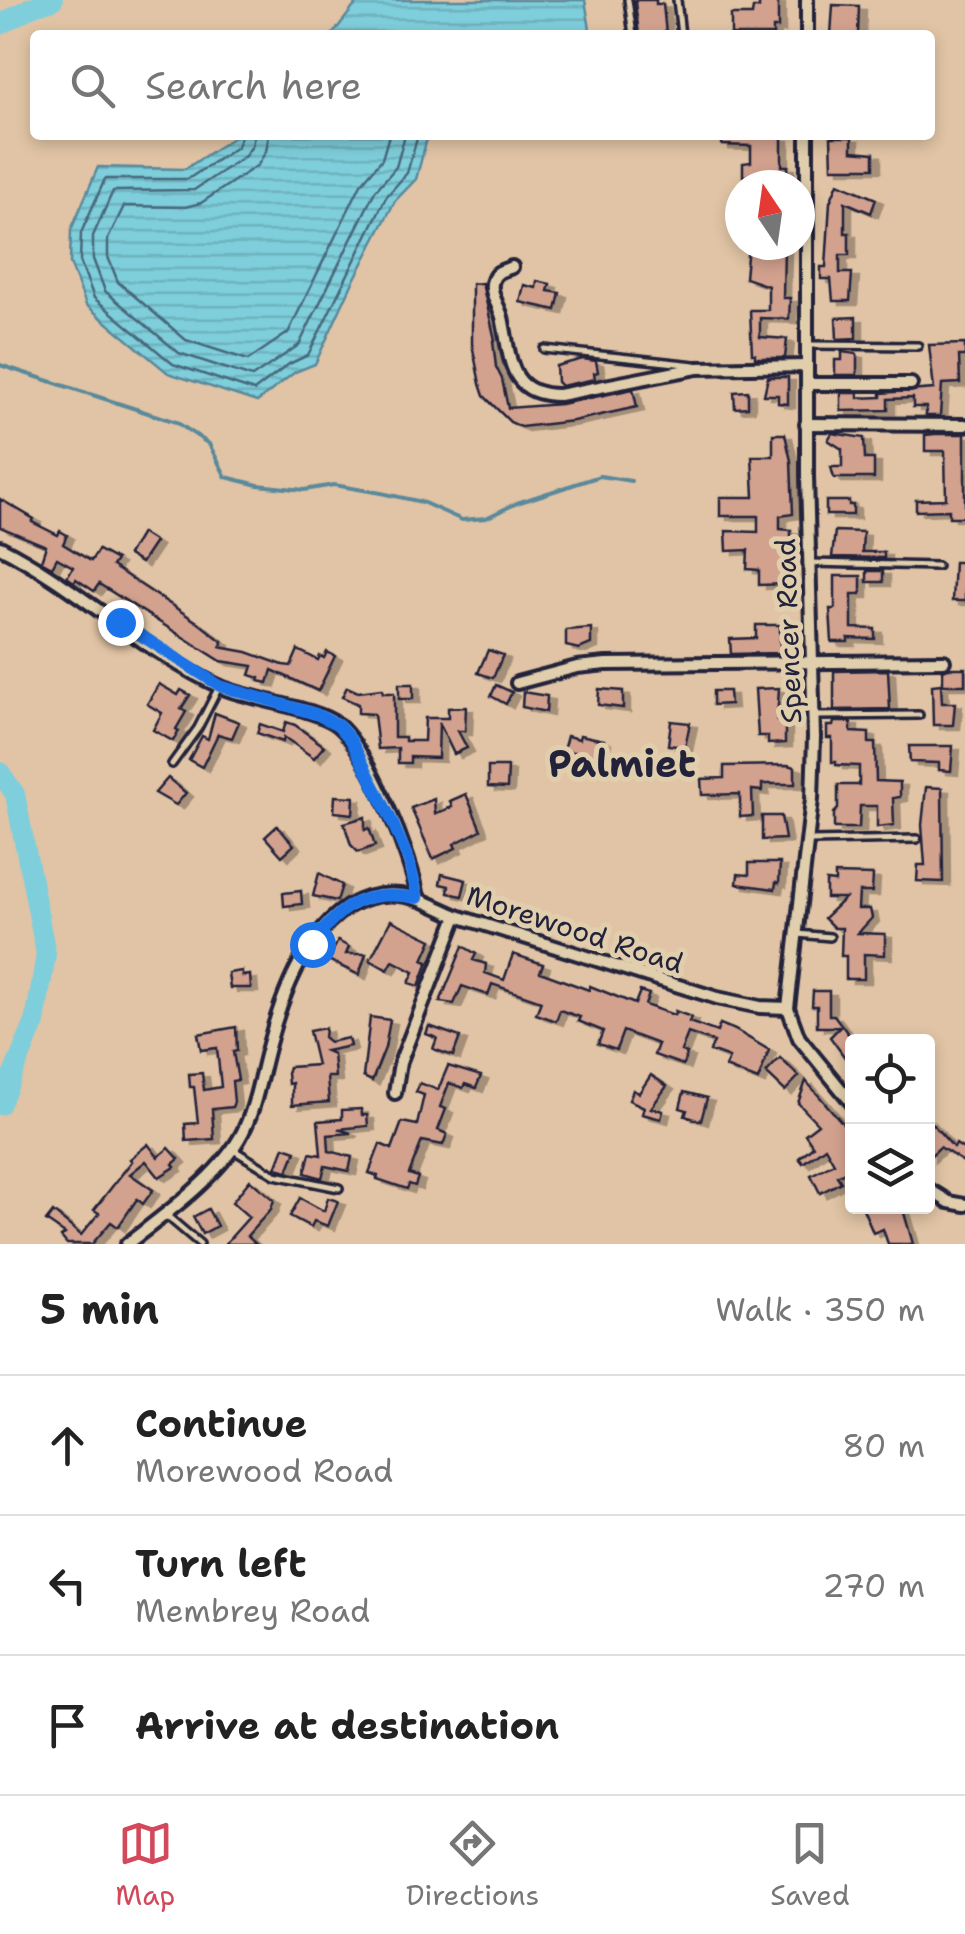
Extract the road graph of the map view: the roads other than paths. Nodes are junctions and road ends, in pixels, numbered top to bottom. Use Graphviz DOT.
graph roads {
  1 [pos="628,0"];
  2 [pos="677,0"];
  3 [pos="808,0"];
  4 [pos="632,30"];
  5 [pos="680,30"];
  6 [pos="807,30"];
  7 [pos="807,140"];
  8 [pos="512,266"];
  9 [pos="807,345"];
  10 [pos="918,346"];
  11 [pos="544,349"];
  12 [pos="807,366"];
  13 [pos="718,367"];
  14 [pos="807,384"];
  15 [pos="912,384"];
  16 [pos="806,424"];
  17 [pos="965,425"];
  18 [pos="0,547"];
  19 [pos="808,563"];
  20 [pos="938,566"];
  21 [pos="812,660"];
  22 [pos="944,661"];
  23 [pos="518,683"];
  24 [pos="220,686"];
  25 [pos="919,715"];
  26 [pos="813,716"];
  27 [pos="172,764"];
  28 [pos="917,839"];
  29 [pos="807,842"];
  30 [pos="418,898"];
  31 [pos="457,916"];
  32 [pos="795,934"];
  33 [pos="830,937"];
  34 [pos="788,1008"];
  35 [pos="396,1093"];
  36 [pos="845,1094"];
  37 [pos="232,1149"];
  38 [pos="339,1188"];
  39 [pos="935,1193"];
  40 [pos="965,1204"];
  41 [pos="164,1214"];
  42 [pos="127,1244"];
  43 [pos="200,1244"];
  1 -- 4 [label="lane"];
  2 -- 5 [label="lane"];
  3 -- 6 [label="street"];
  7 -- 9 [label="street, Spencer Road"];
  8 -- 13 [label="street"];
  9 -- 10 [label="lane"];
  9 -- 12 [label="street, Spencer Road"];
  11 -- 13 [label="lane"];
  12 -- 13 [label="street"];
  12 -- 14 [label="street, Spencer Road"];
  14 -- 15 [label="street"];
  14 -- 16 [label="street, Spencer Road"];
  16 -- 17 [label="street"];
  16 -- 19 [label="street, Spencer Road"];
  18 -- 24 [label="street"];
  19 -- 20 [label="lane"];
  19 -- 21 [label="street, Spencer Road"];
  21 -- 22 [label="street"];
  21 -- 23 [label="street"];
  21 -- 26 [label="street, Spencer Road"];
  24 -- 27 [label="lane"];
  24 -- 30 [label="street"];
  25 -- 26 [label="lane"];
  26 -- 29 [label="street, Spencer Road"];
  28 -- 29 [label="lane"];
  29 -- 32 [label="street, Spencer Road"];
  30 -- 31 [label="street, Morewood Road"];
  30 -- 37 [label="street, Morewood Road"];
  31 -- 34 [label="street, Morewood Road"];
  31 -- 35 [label="street"];
  32 -- 33 [label="lane"];
  32 -- 34 [label="street, Spencer Road"];
  34 -- 36 [label="street"];
  37 -- 38 [label="lane"];
  37 -- 41 [label="street, Morewood Road"];
  39 -- 40 [label="street"];
  41 -- 42 [label="street, Morewood Road"];
  41 -- 43 [label="lane"];
}
